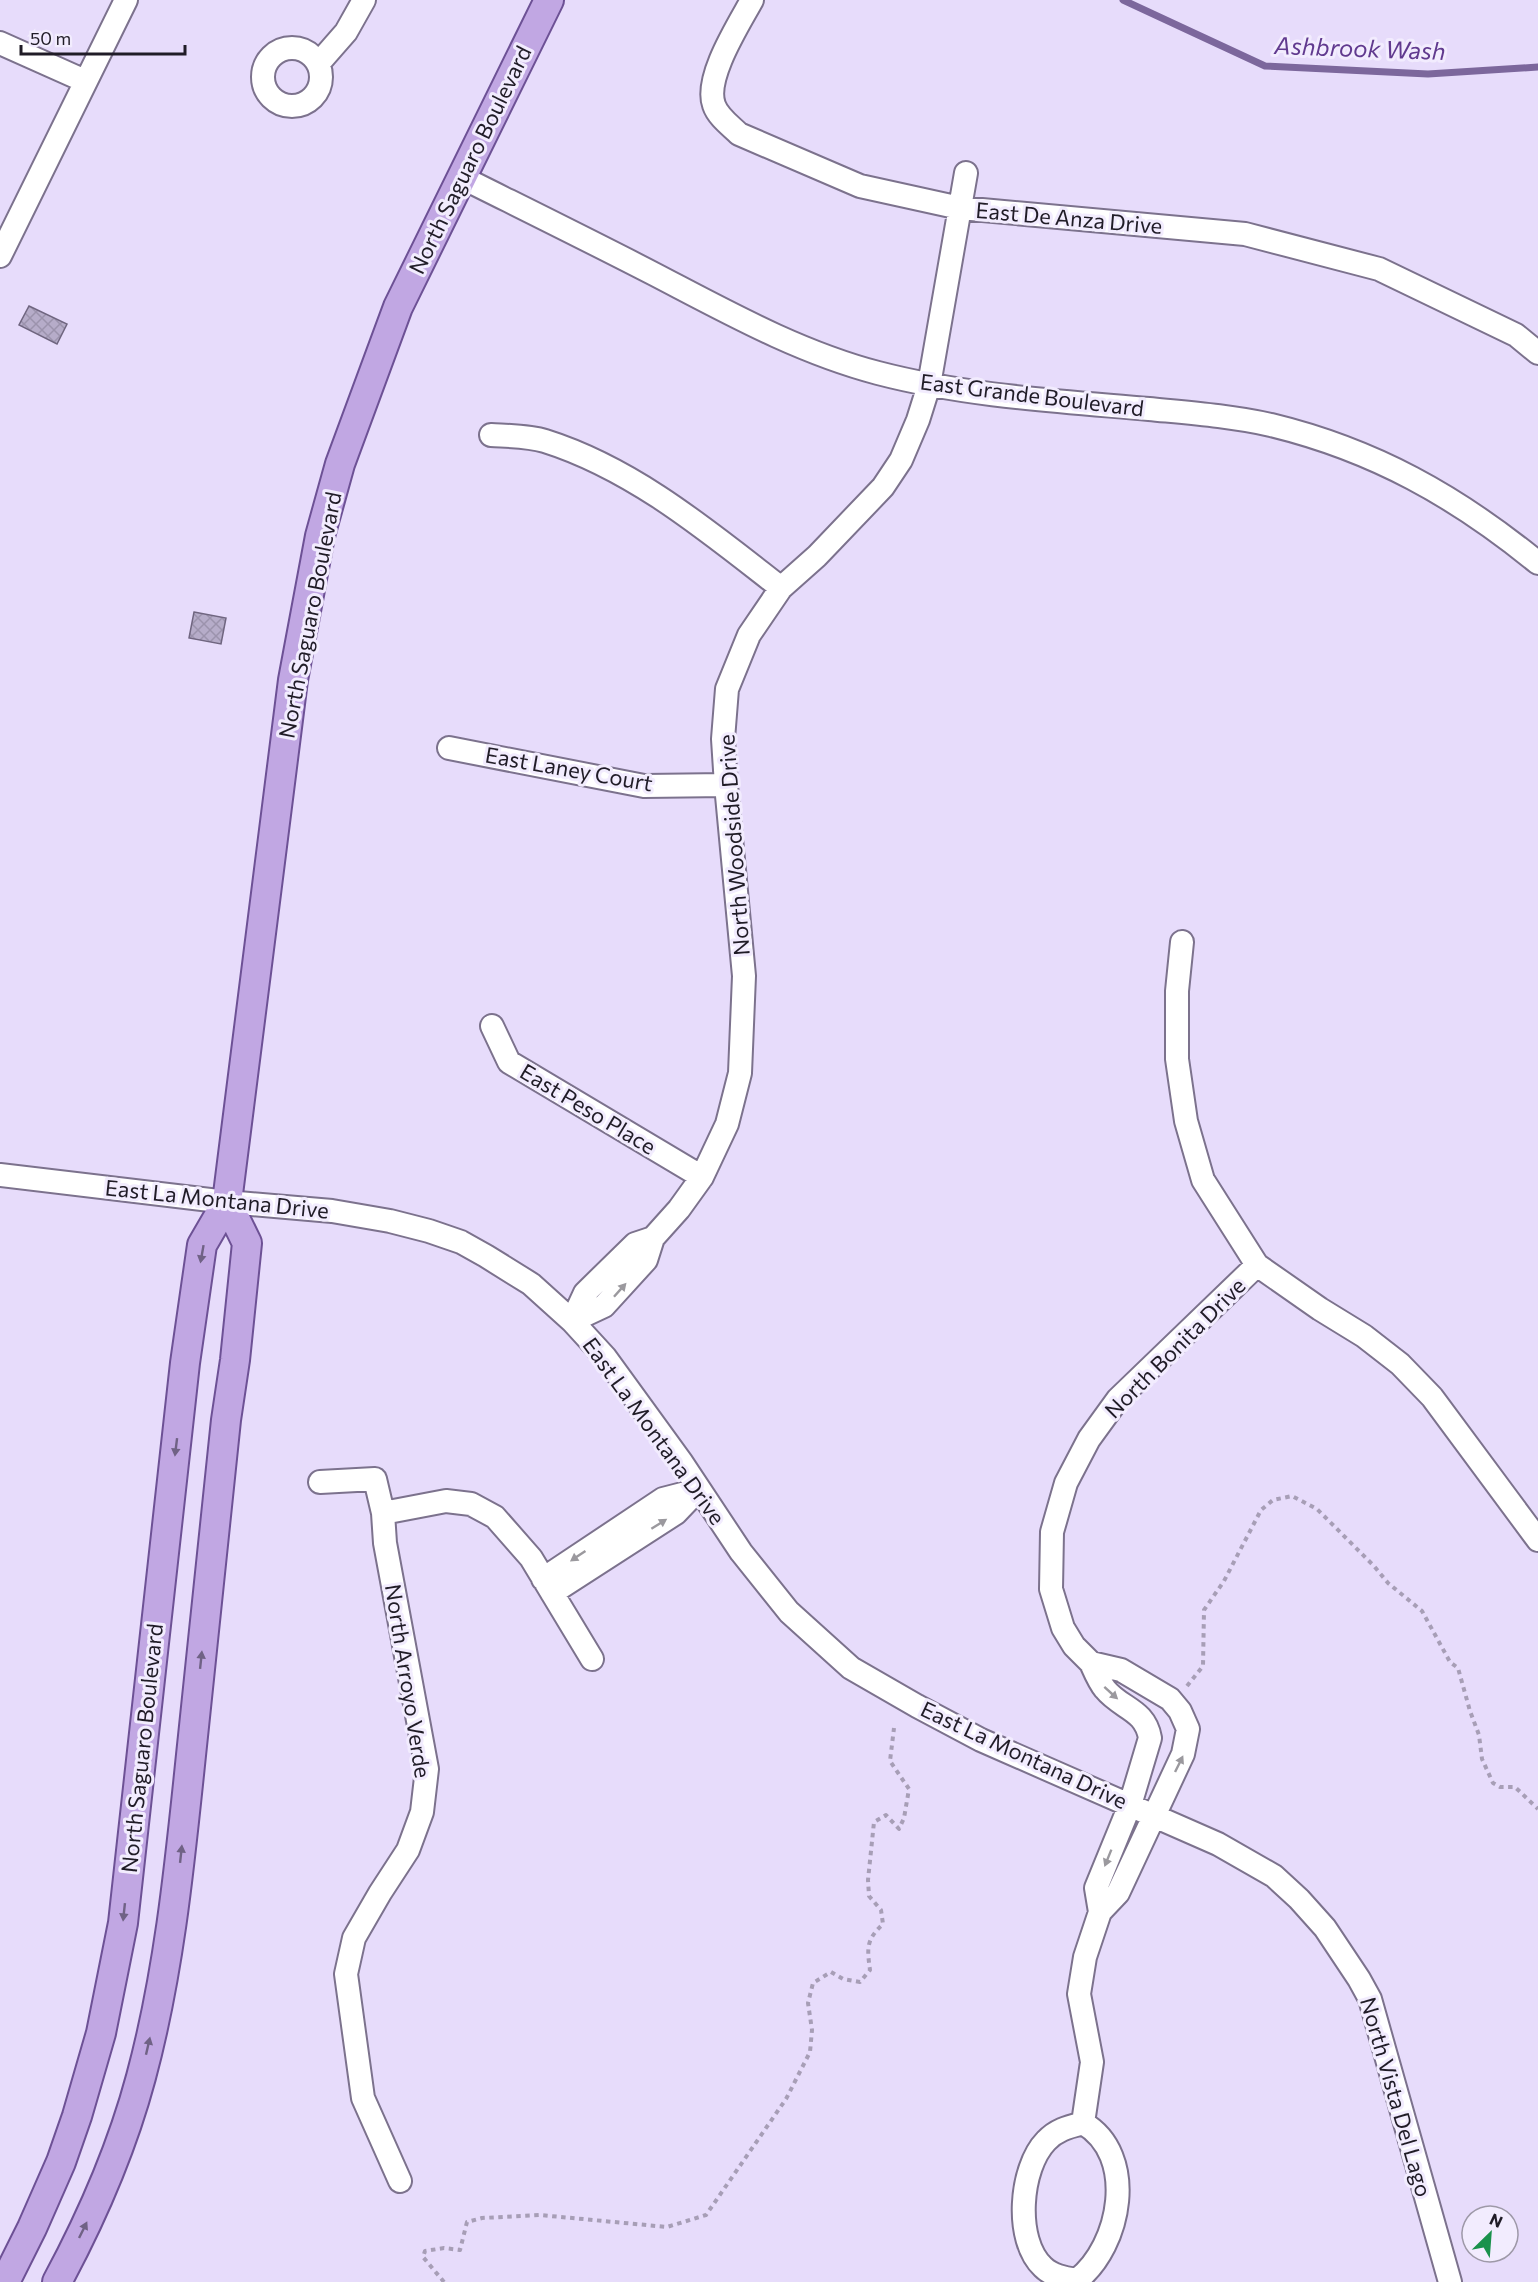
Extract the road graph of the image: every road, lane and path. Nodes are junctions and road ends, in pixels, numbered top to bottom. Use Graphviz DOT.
graph roads {
  1 [pos="126,0"];
  2 [pos="364,0"];
  3 [pos="549,0"];
  4 [pos="752,0"];
  5 [pos="0,43"];
  6 [pos="318,64"];
  7 [pos="86,81"];
  8 [pos="966,173"];
  9 [pos="461,177"];
  10 [pos="960,208"];
  11 [pos="0,256"];
  12 [pos="1538,353"];
  13 [pos="929,385"];
  14 [pos="491,435"];
  15 [pos="1538,563"];
  16 [pos="781,588"];
  17 [pos="449,748"];
  18 [pos="726,785"];
  19 [pos="1182,942"];
  20 [pos="492,1026"];
  21 [pos="0,1174"];
  22 [pos="702,1177"];
  23 [pos="227,1202"];
  24 [pos="1257,1265"];
  25 [pos="572,1321"];
  26 [pos="320,1482"];
  27 [pos="698,1490"];
  28 [pos="383,1513"];
  29 [pos="1538,1540"];
  30 [pos="547,1586"];
  31 [pos="592,1659"];
  32 [pos="1091,1664"];
  33 [pos="1175,1705"];
  34 [pos="1148,1726"];
  35 [pos="894,1728"];
  36 [pos="1538,1809"];
  37 [pos="1141,1810"];
  38 [pos="1083,2123"];
  39 [pos="400,2181"];
  40 [pos="0,2278"];
  41 [pos="1077,2281"];
  42 [pos="4,2282"];
  43 [pos="57,2282"];
  44 [pos="444,2282"];
  45 [pos="1450,2282"];
  1 -- 7 [label="street"];
  2 -- 6 [label="street"];
  3 -- 9 [label="main road, North Saguaro Boulevard"];
  4 -- 10 [label="street, East De Anza Drive"];
  5 -- 7 [label="street"];
  7 -- 11 [label="street"];
  8 -- 10 [label="street, North Woodside Drive"];
  9 -- 13 [label="street, East Grande Boulevard"];
  9 -- 23 [label="main road, North Saguaro Boulevard"];
  10 -- 12 [label="street, East De Anza Drive"];
  10 -- 13 [label="street, North Woodside Drive"];
  13 -- 15 [label="street, East Grande Boulevard"];
  13 -- 16 [label="street, North Woodside Drive"];
  14 -- 16 [label="street"];
  16 -- 18 [label="street, North Woodside Drive"];
  17 -- 18 [label="street, East Laney Court"];
  18 -- 22 [label="street, North Woodside Drive"];
  19 -- 24 [label="street"];
  20 -- 22 [label="street, East Peso Place"];
  21 -- 23 [label="street, East La Montana Drive"];
  22 -- 25 [label="street, North Woodside Drive"];
  23 -- 25 [label="street, East La Montana Drive"];
  23 -- 42 [label="main road, North Saguaro Boulevard, one-way"];
  43 -- 23 [label="main road, one-way"];
  24 -- 29 [label="street"];
  24 -- 32 [label="street, North Bonita Drive"];
  25 -- 27 [label="street, East La Montana Drive"];
  26 -- 28 [label="street, North Arroyo Verde"];
  27 -- 30 [label="street"];
  27 -- 37 [label="street, East La Montana Drive"];
  28 -- 30 [label="street"];
  28 -- 39 [label="street, North Arroyo Verde"];
  30 -- 31 [label="street"];
  32 -- 33 [label="street"];
  32 -- 34 [label="street, North Bonita Drive, one-way"];
  33 -- 34 [label="street"];
  33 -- 36 [label="path"];
  37 -- 33 [label="street, one-way"];
  34 -- 37 [label="street"];
  35 -- 44 [label="path"];
  37 -- 38 [label="street"];
  37 -- 45 [label="street, North Vista Del Lago"];
  38 -- 41 [label="street"];
  38 -- 41 [label="street"];
  40 -- 42 [label="street"];
}
